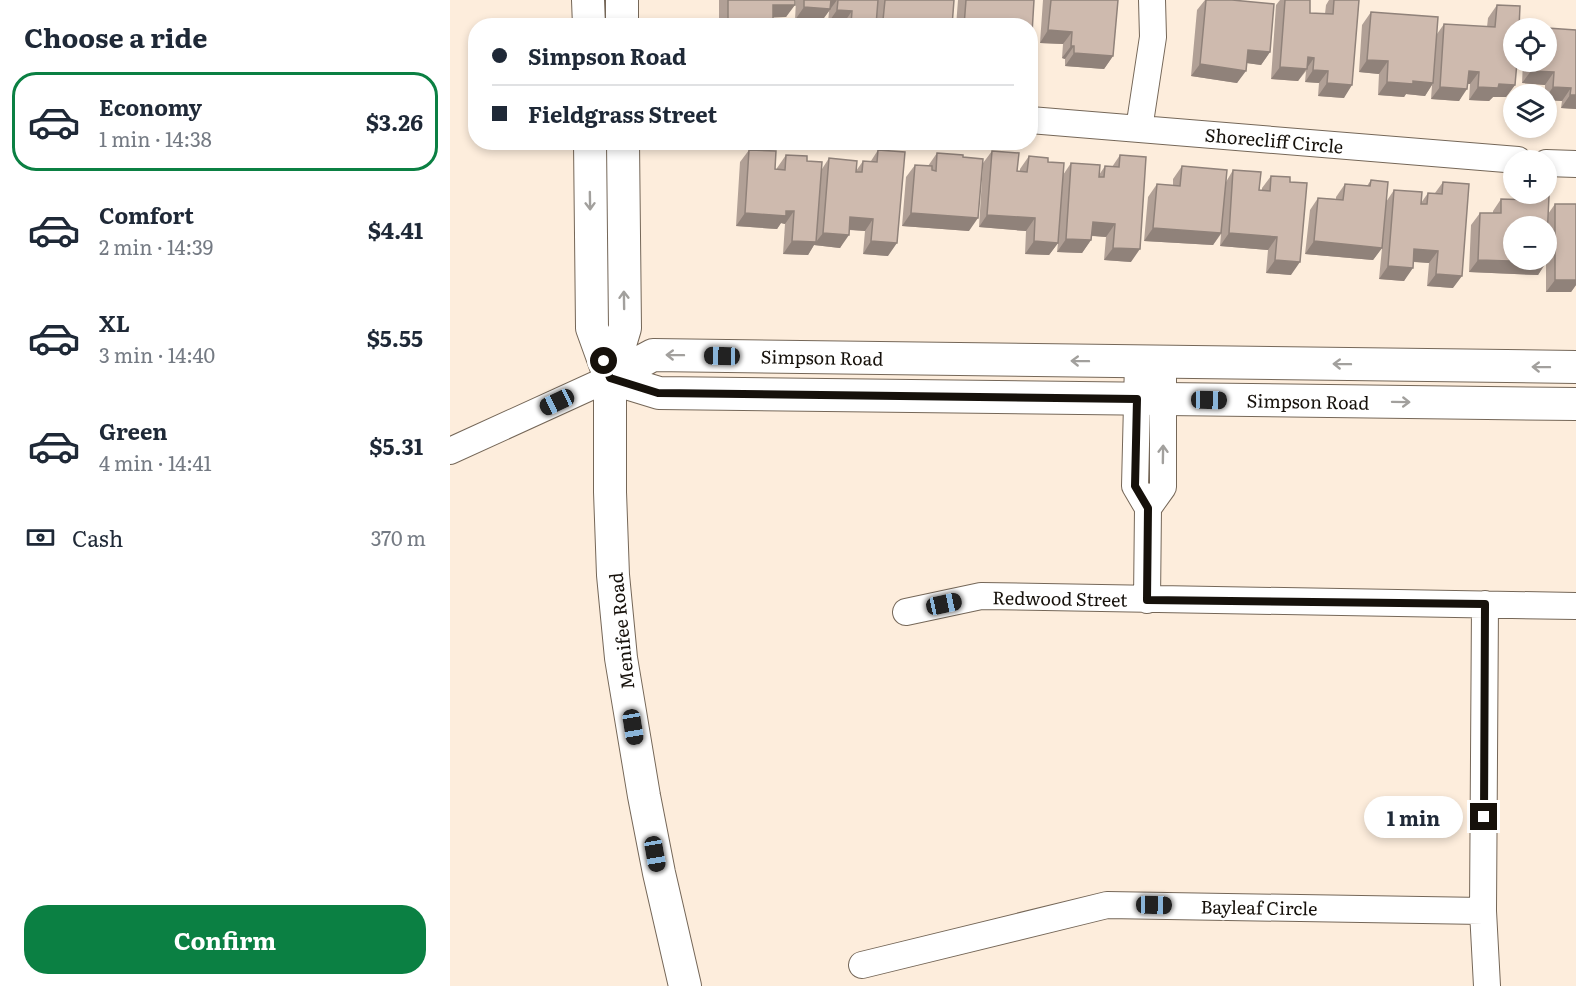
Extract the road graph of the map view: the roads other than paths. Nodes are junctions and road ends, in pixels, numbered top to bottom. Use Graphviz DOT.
graph roads {
  1 [pos="588,0"];
  2 [pos="622,0"];
  3 [pos="1152,0"];
  4 [pos="589,18"];
  5 [pos="622,18"];
  6 [pos="1038,121"];
  7 [pos="1139,129"];
  8 [pos="590,150"];
  9 [pos="623,150"];
  10 [pos="1503,159"];
  11 [pos="1557,163"];
  12 [pos="1576,164"];
  13 [pos="1151,362"];
  14 [pos="1576,367"];
  15 [pos="610,378"];
  16 [pos="1150,399"];
  17 [pos="1576,404"];
  18 [pos="450,451"];
  19 [pos="1147,600"];
  20 [pos="1485,604"];
  21 [pos="1576,606"];
  22 [pos="906,612"];
  23 [pos="1484,911"];
  24 [pos="862,965"];
  25 [pos="685,986"];
  26 [pos="1487,986"];
  1 -- 4 [label="main road"];
  2 -- 5 [label="main road"];
  3 -- 7 [label="street"];
  6 -- 7 [label="street, Shorecliff Circle"];
  7 -- 10 [label="street, Shorecliff Circle"];
  8 -- 15 [label="main road, Menifee Road, one-way"];
  15 -- 9 [label="main road, Menifee Road, one-way"];
  11 -- 12 [label="street"];
  14 -- 13 [label="main road, Simpson Road, one-way"];
  13 -- 15 [label="main road, Simpson Road, one-way"];
  13 -- 16 [label="street"];
  15 -- 16 [label="main road, Simpson Road"];
  15 -- 18 [label="street"];
  15 -- 25 [label="main road, Menifee Road"];
  16 -- 17 [label="main road, Simpson Road, one-way"];
  16 -- 19 [label="street"];
  19 -- 20 [label="street, Redwood Street"];
  19 -- 22 [label="street, Redwood Street"];
  20 -- 21 [label="street, Redwood Street"];
  20 -- 23 [label="street"];
  23 -- 24 [label="street, Bayleaf Circle"];
  23 -- 26 [label="street"];
}
